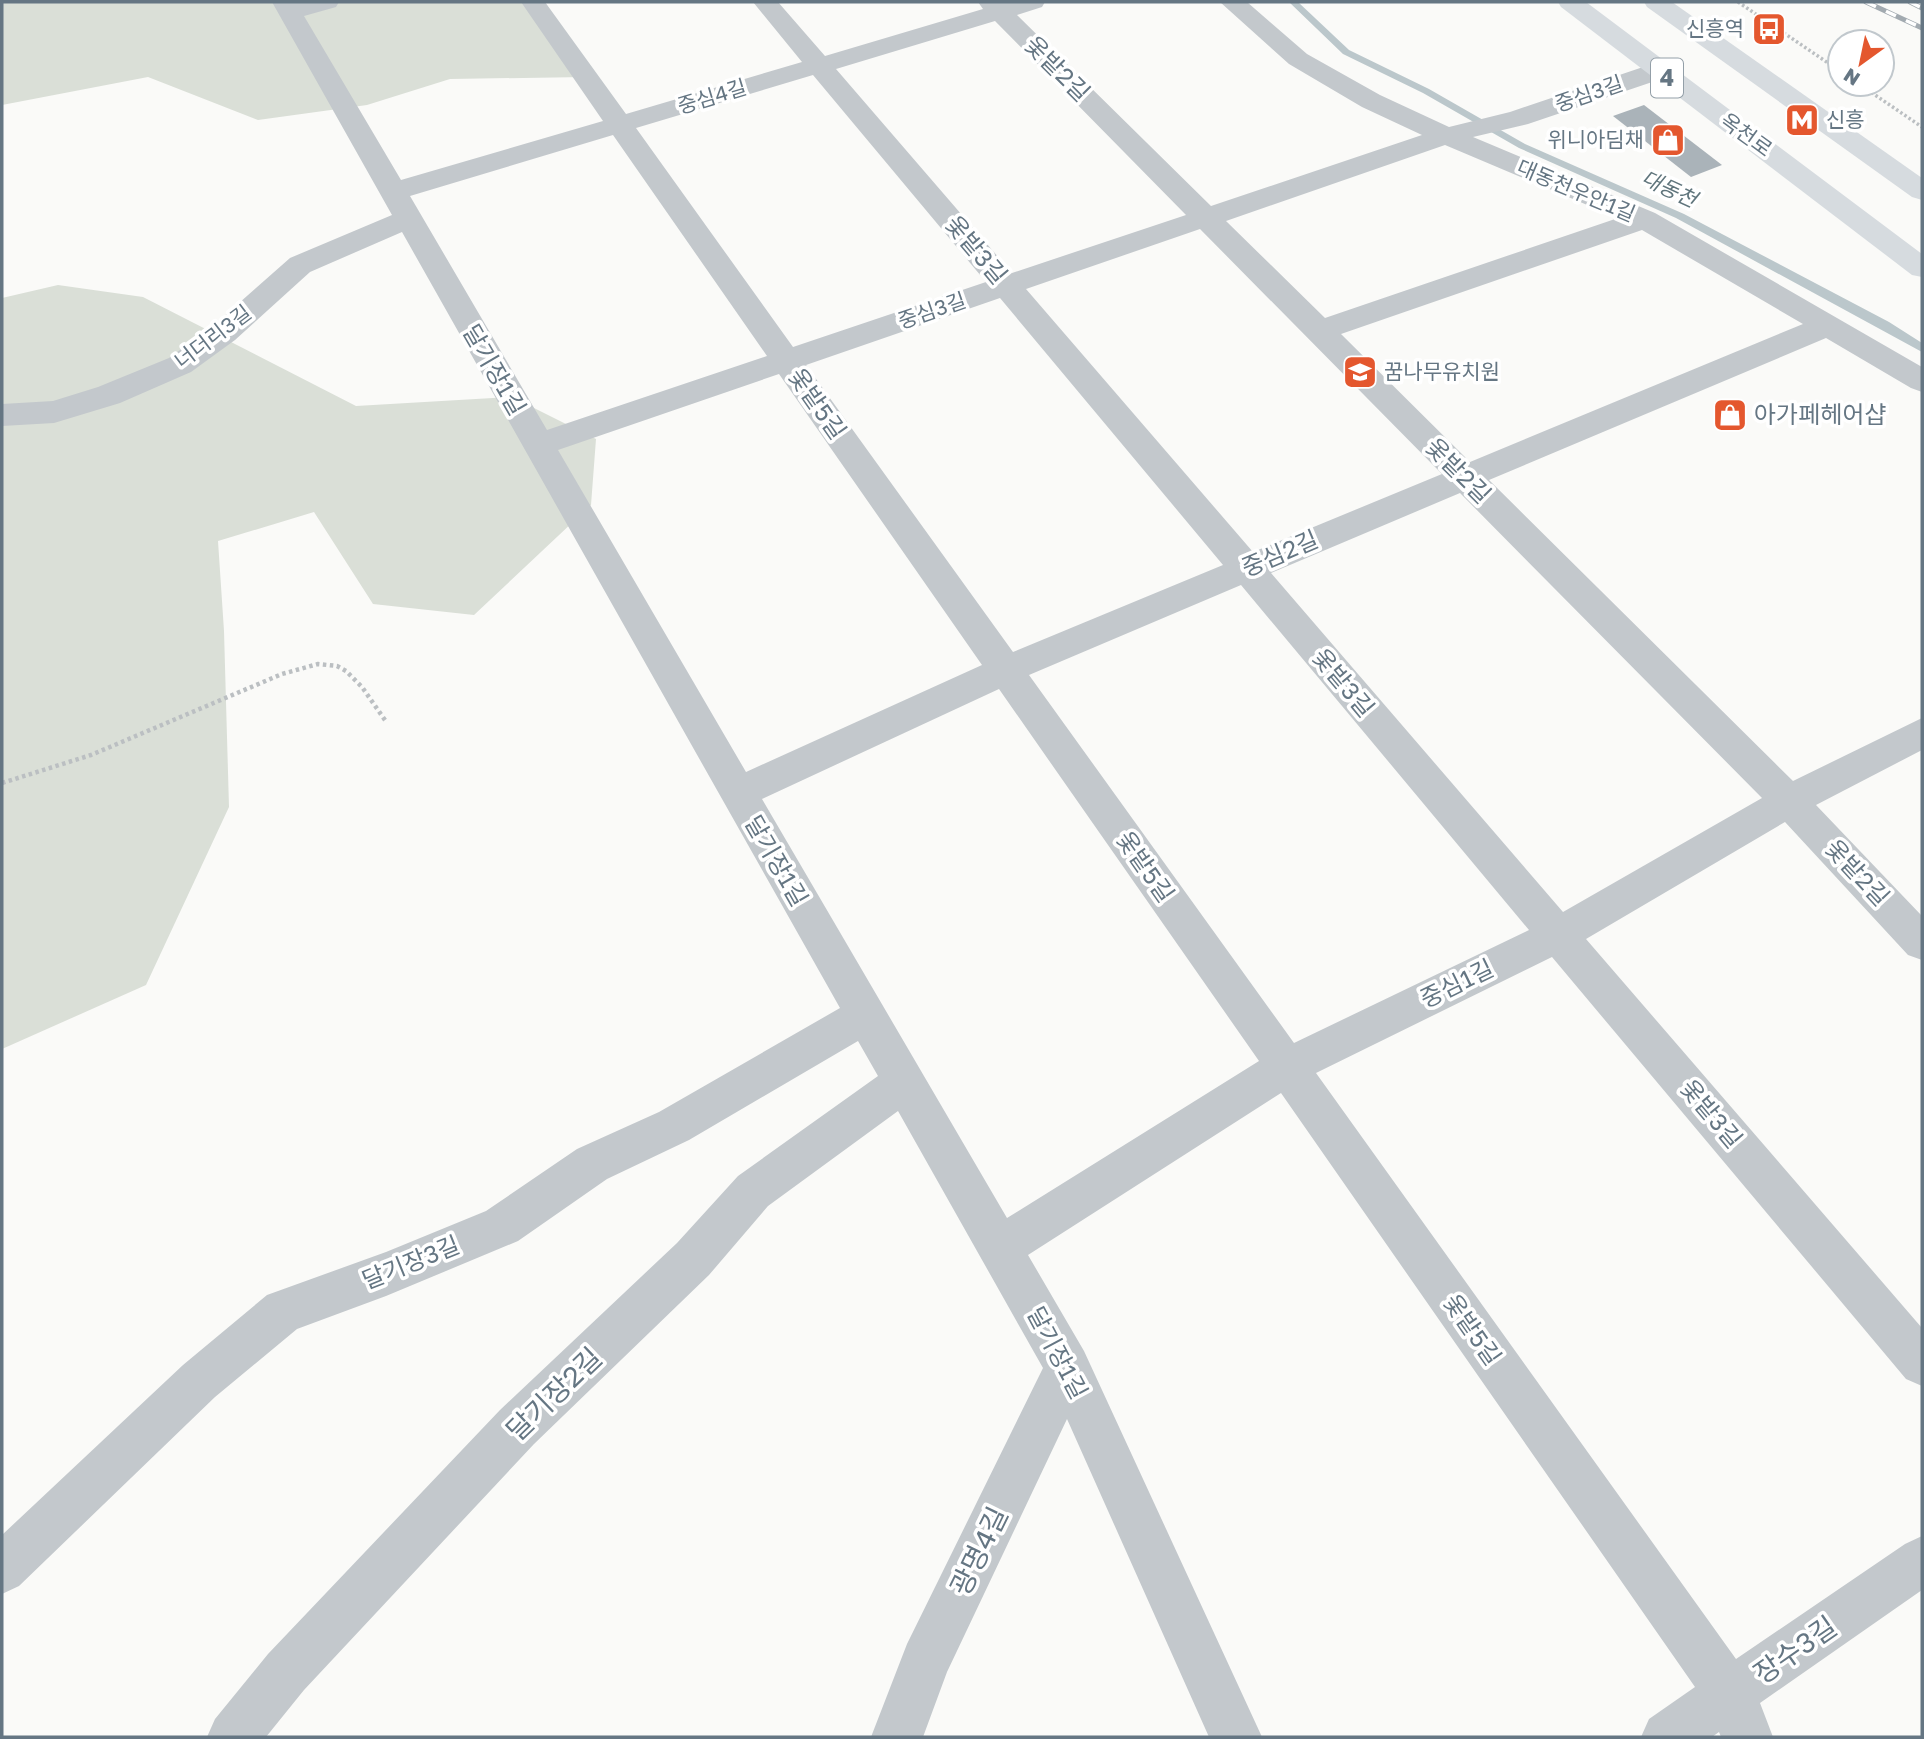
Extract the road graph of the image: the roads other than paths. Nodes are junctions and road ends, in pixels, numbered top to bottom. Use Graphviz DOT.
graph roads {
  1 [pos="327,2"];
  2 [pos="533,2"];
  3 [pos="765,2"];
  4 [pos="1033,2"];
  5 [pos="1232,2"];
  6 [pos="1570,2"];
  7 [pos="1656,2"];
  8 [pos="286,7"];
  9 [pos="995,7"];
  10 [pos="819,65"];
  11 [pos="1658,71"];
  12 [pos="620,124"];
  13 [pos="1446,136"];
  14 [pos="1922,191"];
  15 [pos="400,206"];
  16 [pos="1206,218"];
  17 [pos="1645,219"];
  18 [pos="1922,268"];
  19 [pos="1007,286"];
  20 [pos="1829,326"];
  21 [pos="1319,331"];
  22 [pos="786,360"];
  23 [pos="1922,381"];
  24 [pos="2,415"];
  25 [pos="537,445"];
  26 [pos="1465,477"];
  27 [pos="1246,568"];
  28 [pos="1005,670"];
  29 [pos="1922,733"];
  30 [pos="737,793"];
  31 [pos="1788,801"];
  32 [pos="1558,935"];
  33 [pos="1922,943"];
  34 [pos="865,1015"];
  35 [pos="1286,1067"];
  36 [pos="904,1082"];
  37 [pos="999,1248"];
  38 [pos="1922,1363"];
  39 [pos="1068,1367"];
  40 [pos="1922,1561"];
  41 [pos="2,1569"];
  42 [pos="1739,1716"];
  43 [pos="233,1737"];
  44 [pos="897,1737"];
  45 [pos="1236,1737"];
  46 [pos="1667,1737"];
  1 -- 8 [label="street"];
  2 -- 12 [label="street, 옻밭5길"];
  3 -- 10 [label="street, 옻밭3길"];
  4 -- 9 [label="street, 중심4길"];
  5 -- 13 [label="street, 대동천우안1길"];
  6 -- 11 [label="main road, 옥천로 / 4"];
  7 -- 14 [label="main road, 4"];
  8 -- 15 [label="street, 달기장1길"];
  9 -- 10 [label="street, 중심4길"];
  9 -- 16 [label="street, 옻밭2길"];
  10 -- 12 [label="street, 중심4길"];
  10 -- 19 [label="street, 옻밭3길"];
  11 -- 13 [label="street, 중심3길"];
  11 -- 18 [label="main road, 옥천로 / 4"];
  12 -- 15 [label="street, 중심4길"];
  12 -- 22 [label="street, 옻밭5길"];
  13 -- 16 [label="street, 중심3길"];
  13 -- 17 [label="street, 대동천우안1길"];
  15 -- 24 [label="street, 너더리3길"];
  15 -- 25 [label="street, 달기장1길"];
  16 -- 19 [label="street, 중심3길"];
  16 -- 21 [label="street, 옻밭2길"];
  17 -- 20 [label="street, 대동천우안1길"];
  17 -- 21 [label="street"];
  19 -- 22 [label="street, 중심3길"];
  19 -- 27 [label="street, 옻밭3길"];
  20 -- 23 [label="street, 대동천우안1길"];
  20 -- 26 [label="street, 중심2길"];
  21 -- 26 [label="street, 옻밭2길"];
  22 -- 25 [label="street, 중심3길"];
  22 -- 28 [label="street, 옻밭5길"];
  25 -- 30 [label="street, 달기장1길"];
  26 -- 27 [label="street, 중심2길"];
  26 -- 31 [label="street, 옻밭2길"];
  27 -- 28 [label="street, 중심2길"];
  27 -- 32 [label="street, 옻밭3길"];
  28 -- 30 [label="street, 중심2길"];
  28 -- 35 [label="street, 옻밭5길"];
  29 -- 31 [label="street, 중심1길"];
  30 -- 34 [label="street, 달기장1길"];
  31 -- 32 [label="street, 중심1길"];
  31 -- 33 [label="street, 옻밭2길"];
  32 -- 35 [label="street, 중심1길"];
  32 -- 38 [label="street, 옻밭3길"];
  34 -- 36 [label="street, 달기장1길"];
  34 -- 41 [label="street, 달기장3길"];
  35 -- 37 [label="street, 중심1길"];
  35 -- 42 [label="street, 옻밭5길"];
  36 -- 37 [label="street, 달기장1길"];
  36 -- 43 [label="street, 달기장2길"];
  37 -- 39 [label="street, 달기장1길"];
  39 -- 44 [label="street, 광명4길"];
  39 -- 45 [label="street, 달기장1길"];
  40 -- 42 [label="street, 장수3길"];
  42 -- 46 [label="street, 장수3길"];
}
